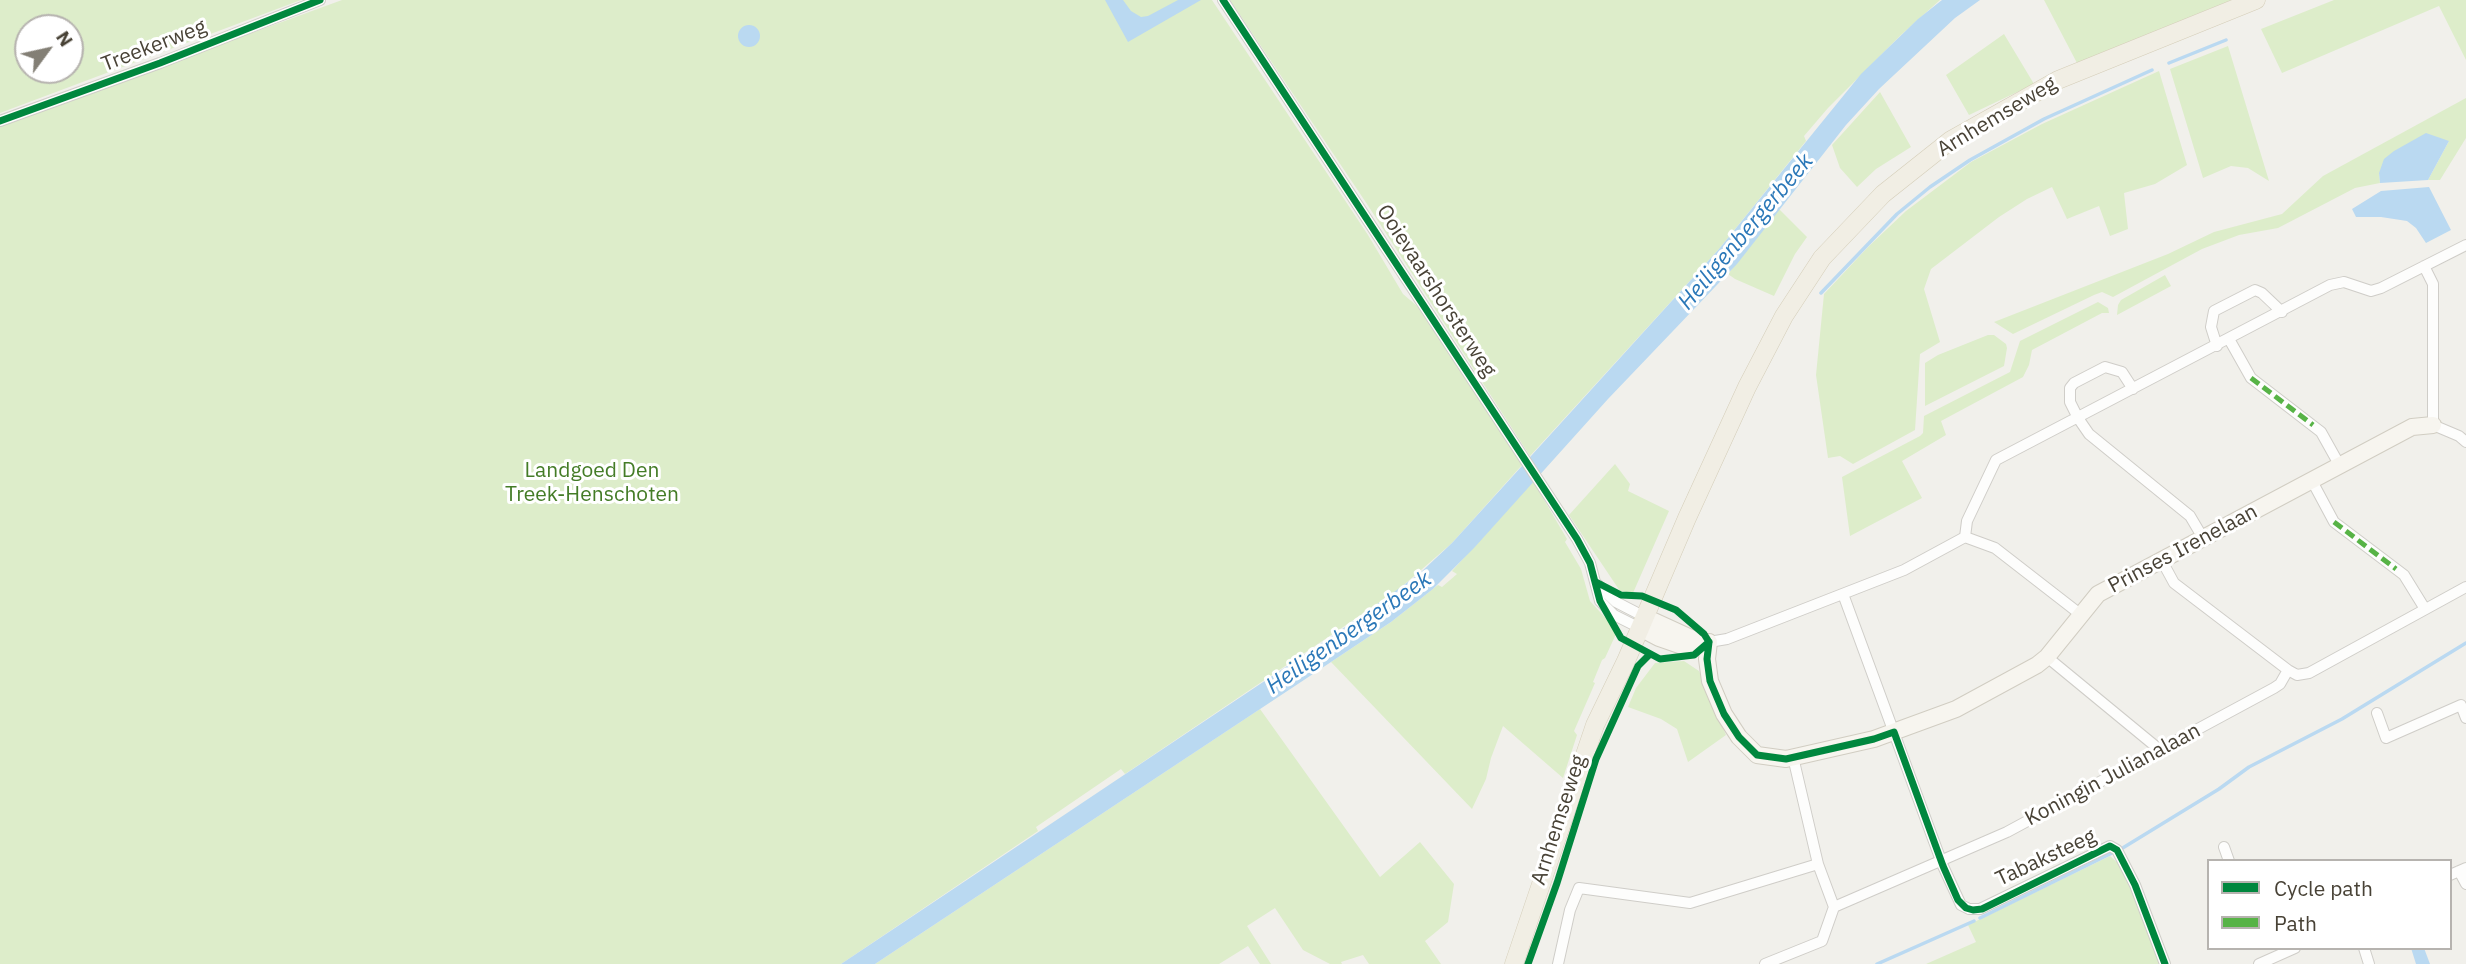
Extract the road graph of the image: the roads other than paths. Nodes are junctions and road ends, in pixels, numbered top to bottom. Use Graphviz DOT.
graph roads {
  1 [pos="320,0"];
  2 [pos="1223,0"];
  3 [pos="2256,0"];
  4 [pos="0,121"];
  5 [pos="2466,245"];
  6 [pos="2424,266"];
  7 [pos="2281,312"];
  8 [pos="2229,339"];
  9 [pos="2217,346"];
  10 [pos="2133,389"];
  11 [pos="2078,418"];
  12 [pos="2433,425"];
  13 [pos="2464,437"];
  14 [pos="2340,466"];
  15 [pos="2312,481"];
  16 [pos="1965,537"];
  17 [pos="2203,538"];
  18 [pos="2162,561"];
  19 [pos="2466,587"];
  20 [pos="1843,594"];
  21 [pos="2425,609"];
  22 [pos="2080,614"];
  23 [pos="1642,623"];
  24 [pos="1709,642"];
  25 [pos="2047,657"];
  26 [pos="2288,670"];
  27 [pos="2377,713"];
  28 [pos="2466,718"];
  29 [pos="1894,732"];
  30 [pos="2160,750"];
  31 [pos="1793,757"];
  32 [pos="2224,847"];
  33 [pos="1941,859"];
  34 [pos="2228,859"];
  35 [pos="1818,864"];
  36 [pos="2458,871"];
  37 [pos="2466,884"];
  38 [pos="1834,906"];
  39 [pos="2272,953"];
  40 [pos="1514,964"];
  41 [pos="1558,964"];
  42 [pos="1765,964"];
  43 [pos="2165,964"];
  44 [pos="2259,964"];
  1 -- 4 [label="street, Treekerweg"];
  2 -- 23 [label="street, Ooievaarshorsterweg"];
  3 -- 23 [label="main road, Arnhemseweg"];
  5 -- 6 [label="street"];
  6 -- 7 [label="street"];
  6 -- 12 [label="street"];
  7 -- 8 [label="street"];
  7 -- 9 [label="street"];
  8 -- 9 [label="street"];
  8 -- 14 [label="street"];
  9 -- 10 [label="street"];
  10 -- 11 [label="street"];
  10 -- 11 [label="street"];
  11 -- 16 [label="street"];
  11 -- 17 [label="street"];
  12 -- 13 [label="street"];
  12 -- 14 [label="street, Prinses Irenelaan"];
  14 -- 15 [label="street, Prinses Irenelaan"];
  15 -- 17 [label="street, Prinses Irenelaan"];
  15 -- 21 [label="street"];
  16 -- 20 [label="street"];
  16 -- 22 [label="street"];
  17 -- 18 [label="street, Prinses Irenelaan"];
  18 -- 22 [label="street, Prinses Irenelaan"];
  18 -- 26 [label="street"];
  19 -- 21 [label="street"];
  20 -- 24 [label="street"];
  20 -- 29 [label="street"];
  21 -- 26 [label="street"];
  22 -- 25 [label="street, Prinses Irenelaan"];
  23 -- 24 [label="street"];
  23 -- 40 [label="main road, Arnhemseweg"];
  24 -- 31 [label="street, Prinses Irenelaan"];
  25 -- 29 [label="street, Prinses Irenelaan"];
  25 -- 30 [label="street"];
  26 -- 30 [label="street, Koningin Julianalaan"];
  27 -- 28 [label="street"];
  29 -- 31 [label="street, Prinses Irenelaan"];
  29 -- 33 [label="street"];
  30 -- 33 [label="street, Koningin Julianalaan"];
  31 -- 35 [label="street"];
  32 -- 34 [label="street"];
  33 -- 38 [label="street, Koningin Julianalaan"];
  33 -- 43 [label="street, Tabaksteeg"];
  35 -- 38 [label="street"];
  35 -- 41 [label="street"];
  36 -- 37 [label="street"];
  38 -- 42 [label="street"];
  39 -- 44 [label="street"];
}
